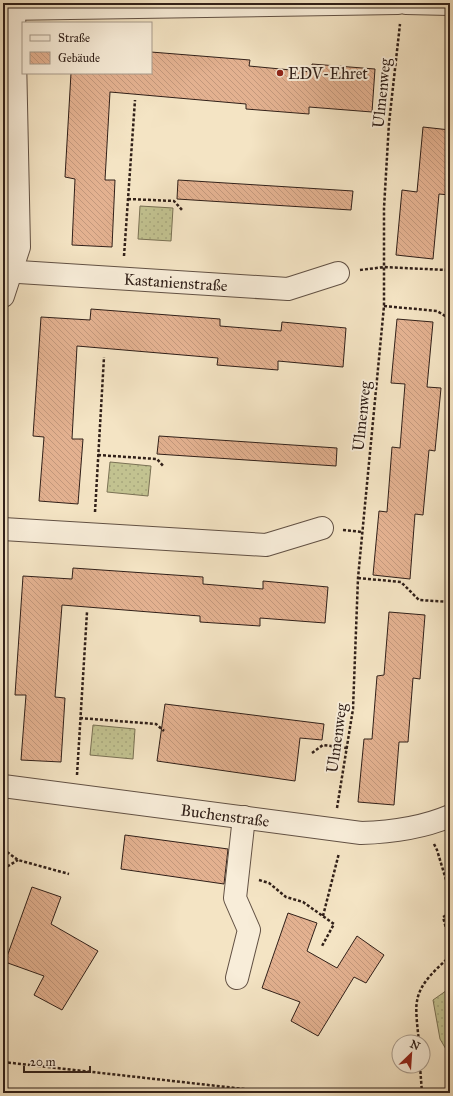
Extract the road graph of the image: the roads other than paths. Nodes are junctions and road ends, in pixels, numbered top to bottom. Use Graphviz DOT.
graph roads {
  1 [pos="450,4"];
  2 [pos="402,8"];
  3 [pos="9,9"];
  4 [pos="7,272"];
  5 [pos="338,273"];
  6 [pos="3,296"];
  7 [pos="322,528"];
  8 [pos="3,529"];
  9 [pos="3,786"];
  10 [pos="244,818"];
  11 [pos="449,818"];
  12 [pos="237,978"];
  1 -- 2 [label="street"];
  2 -- 3 [label="street"];
  3 -- 4 [label="street"];
  4 -- 5 [label="street, Kastanienstraße"];
  4 -- 6 [label="street"];
  7 -- 8 [label="street"];
  9 -- 10 [label="street, Buchenstraße"];
  10 -- 11 [label="street, Buchenstraße"];
  10 -- 12 [label="street"];
}
